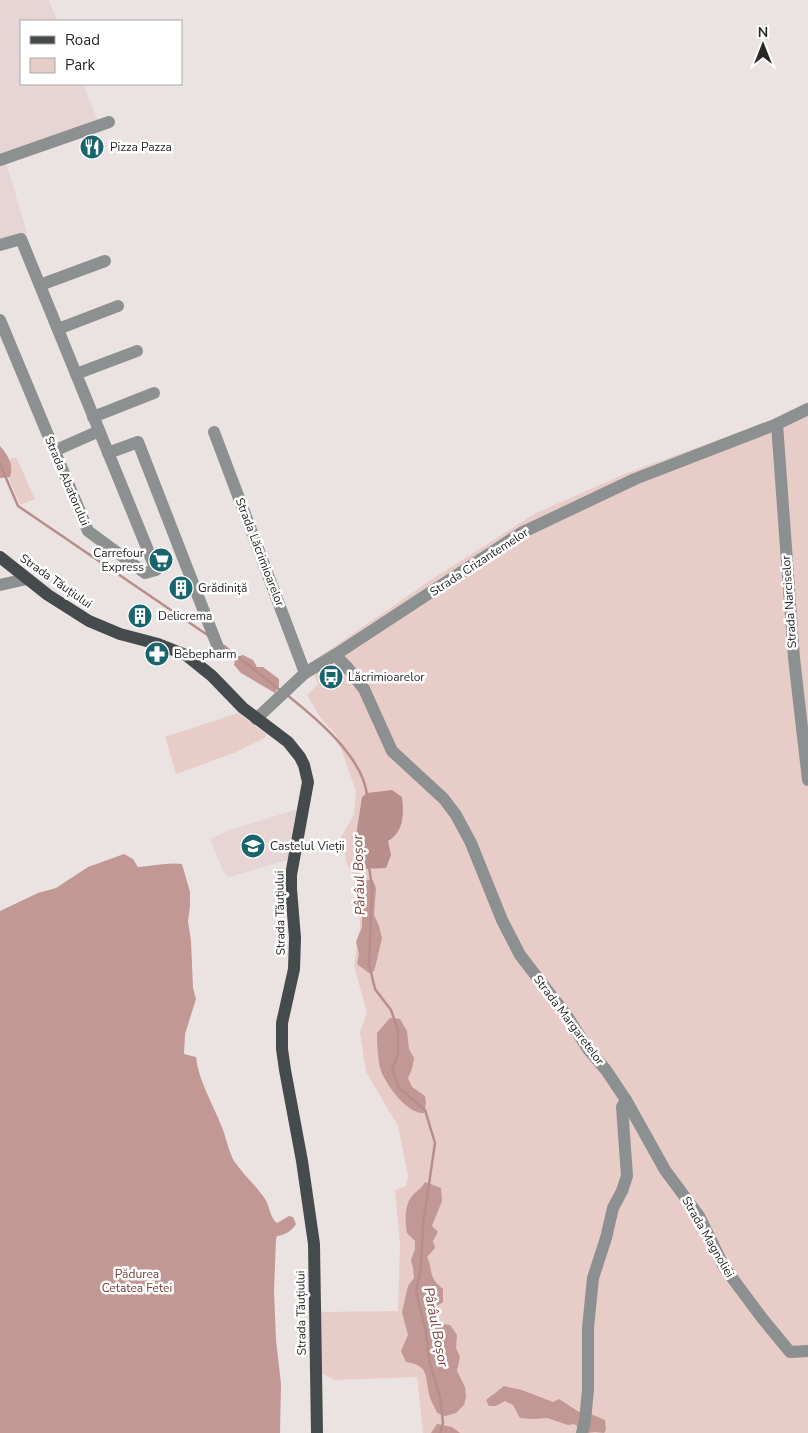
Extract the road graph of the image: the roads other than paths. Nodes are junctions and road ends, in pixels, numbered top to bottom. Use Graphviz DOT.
graph roads {
  1 [pos="109,122"];
  2 [pos="0,160"];
  3 [pos="0,246"];
  4 [pos="105,261"];
  5 [pos="40,285"];
  6 [pos="118,306"];
  7 [pos="0,320"];
  8 [pos="58,329"];
  9 [pos="137,351"];
  10 [pos="76,374"];
  11 [pos="154,393"];
  12 [pos="808,409"];
  13 [pos="93,417"];
  14 [pos="777,424"];
  15 [pos="99,431"];
  16 [pos="214,432"];
  17 [pos="54,451"];
  18 [pos="108,454"];
  19 [pos="0,557"];
  20 [pos="27,579"];
  21 [pos="0,585"];
  22 [pos="219,650"];
  23 [pos="335,655"];
  24 [pos="305,673"];
  25 [pos="257,714"];
  26 [pos="808,780"];
  27 [pos="626,1100"];
  28 [pos="808,1351"];
  29 [pos="317,1433"];
  30 [pos="582,1433"];
  1 -- 2 [label="street"];
  3 -- 5 [label="street, Strada Abatorului"];
  4 -- 5 [label="street"];
  5 -- 8 [label="street, Strada Abatorului"];
  6 -- 8 [label="street"];
  7 -- 17 [label="street, Strada Abatorului"];
  8 -- 10 [label="street, Strada Abatorului"];
  9 -- 10 [label="street"];
  10 -- 13 [label="street, Strada Abatorului"];
  11 -- 13 [label="street"];
  12 -- 14 [label="street, Strada Crizantemelor"];
  13 -- 15 [label="street, Strada Abatorului"];
  14 -- 23 [label="street, Strada Crizantemelor"];
  14 -- 26 [label="street, Strada Narciselor"];
  15 -- 17 [label="street"];
  15 -- 18 [label="street, Strada Abatorului"];
  16 -- 24 [label="street, Strada Lăcrimioarelor"];
  17 -- 18 [label="street, Strada Abatorului"];
  18 -- 22 [label="street"];
  19 -- 20 [label="main road, Strada Tăuțiului"];
  20 -- 21 [label="street"];
  20 -- 25 [label="main road, Strada Tăuțiului"];
  23 -- 24 [label="street, Strada Crizantemelor"];
  23 -- 27 [label="street, Strada Margaretelor"];
  24 -- 25 [label="street, Strada Crizantemelor"];
  25 -- 29 [label="main road, Strada Tăuțiului"];
  27 -- 28 [label="street, Strada Magnoliei"];
  27 -- 30 [label="street"];
}
